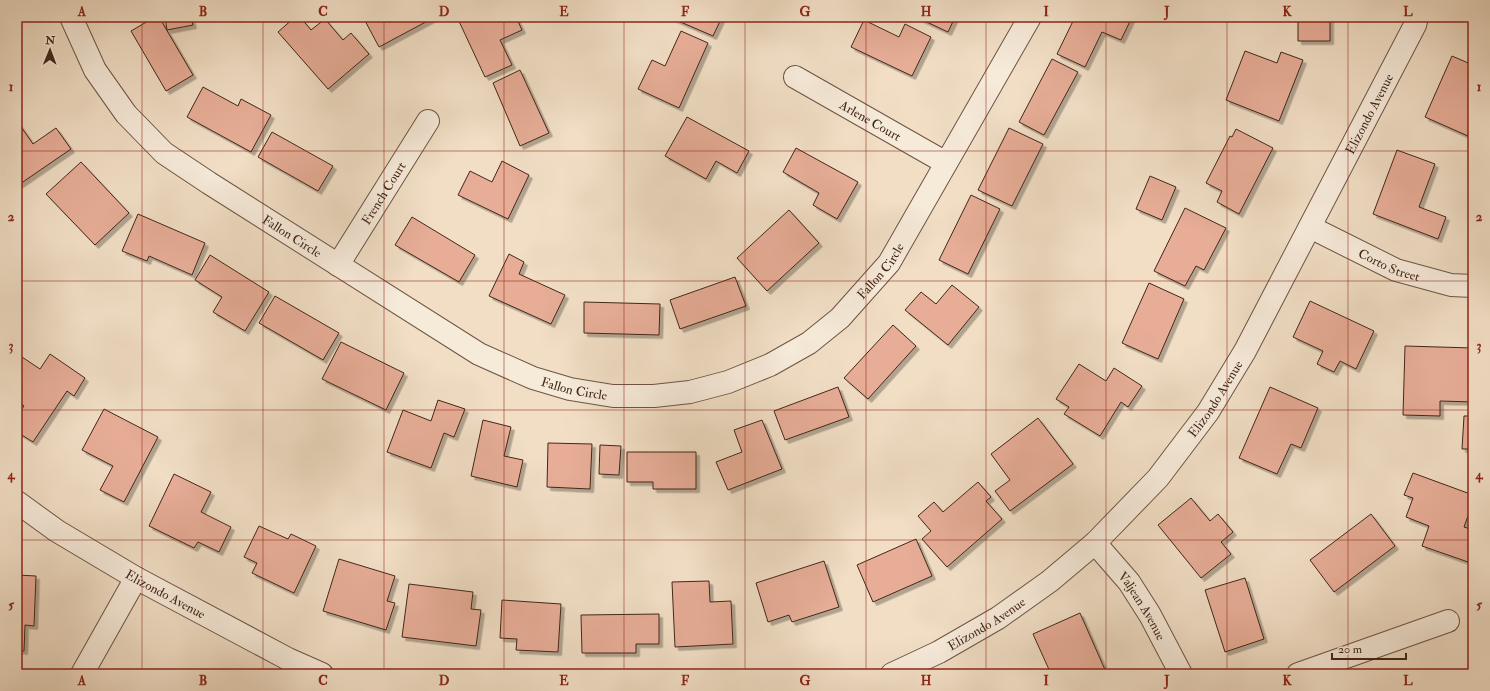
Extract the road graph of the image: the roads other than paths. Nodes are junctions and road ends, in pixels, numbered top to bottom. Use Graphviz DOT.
graph roads {
  1 [pos="71,17"];
  2 [pos="1030,17"];
  3 [pos="1417,17"];
  4 [pos="795,77"];
  5 [pos="428,121"];
  6 [pos="946,163"];
  7 [pos="1310,227"];
  8 [pos="338,265"];
  9 [pos="1473,286"];
  10 [pos="17,502"];
  11 [pos="1095,543"];
  12 [pos="136,578"];
  13 [pos="1448,621"];
  14 [pos="82,674"];
  15 [pos="322,674"];
  16 [pos="892,674"];
  17 [pos="1181,674"];
  18 [pos="1298,674"];
  1 -- 8 [label="street, Fallon Circle"];
  2 -- 6 [label="street, Fallon Circle"];
  3 -- 7 [label="street, Elizondo Avenue"];
  4 -- 6 [label="street, Arlene Court"];
  5 -- 8 [label="street, French Court"];
  6 -- 8 [label="street, Fallon Circle"];
  7 -- 9 [label="street, Corto Street"];
  7 -- 11 [label="street, Elizondo Avenue"];
  10 -- 12 [label="street, Elizondo Avenue"];
  11 -- 16 [label="street, Elizondo Avenue"];
  11 -- 17 [label="street, Valjean Avenue"];
  12 -- 14 [label="street"];
  12 -- 15 [label="street, Elizondo Avenue"];
  13 -- 18 [label="street"];
}
